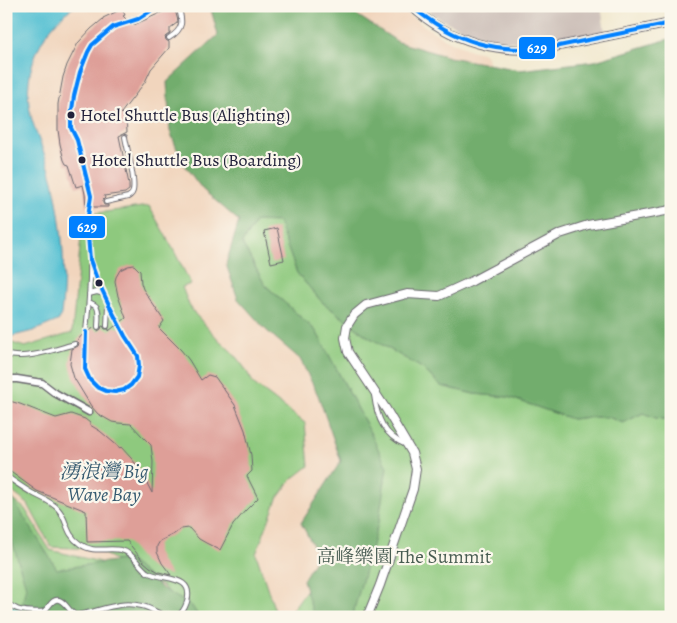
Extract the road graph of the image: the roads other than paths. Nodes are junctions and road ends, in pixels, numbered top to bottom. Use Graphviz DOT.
graph roads {
  1 [pos="178,6"];
  2 [pos="410,6"];
  3 [pos="154,9"];
  4 [pos="129,21"];
  5 [pos="671,23"];
  6 [pos="169,38"];
  7 [pos="124,137"];
  8 [pos="106,202"];
  9 [pos="90,208"];
  10 [pos="671,210"];
  11 [pos="90,262"];
  12 [pos="89,294"];
  13 [pos="104,294"];
  14 [pos="88,301"];
  15 [pos="108,302"];
  16 [pos="118,324"];
  17 [pos="107,326"];
  18 [pos="98,327"];
  19 [pos="86,332"];
  20 [pos="75,344"];
  21 [pos="6,354"];
  22 [pos="6,379"];
  23 [pos="89,412"];
  24 [pos="6,476"];
  25 [pos="6,603"];
  26 [pos="18,610"];
  27 [pos="16,617"];
  28 [pos="168,617"];
  29 [pos="176,617"];
  30 [pos="366,617"];
  1 -- 6 [label="lane"];
  2 -- 5 [label="street"];
  3 -- 4 [label="lane"];
  7 -- 8 [label="lane"];
  9 -- 11 [label="lane"];
  10 -- 30 [label="street"];
  11 -- 12 [label="lane"];
  11 -- 13 [label="lane"];
  12 -- 13 [label="lane"];
  12 -- 14 [label="lane"];
  13 -- 15 [label="lane"];
  14 -- 18 [label="lane"];
  14 -- 19 [label="lane"];
  15 -- 16 [label="lane"];
  15 -- 17 [label="lane"];
  20 -- 21 [label="lane"];
  22 -- 23 [label="street"];
  24 -- 29 [label="lane"];
  25 -- 26 [label="lane"];
  26 -- 27 [label="lane"];
  26 -- 28 [label="lane"];
}
